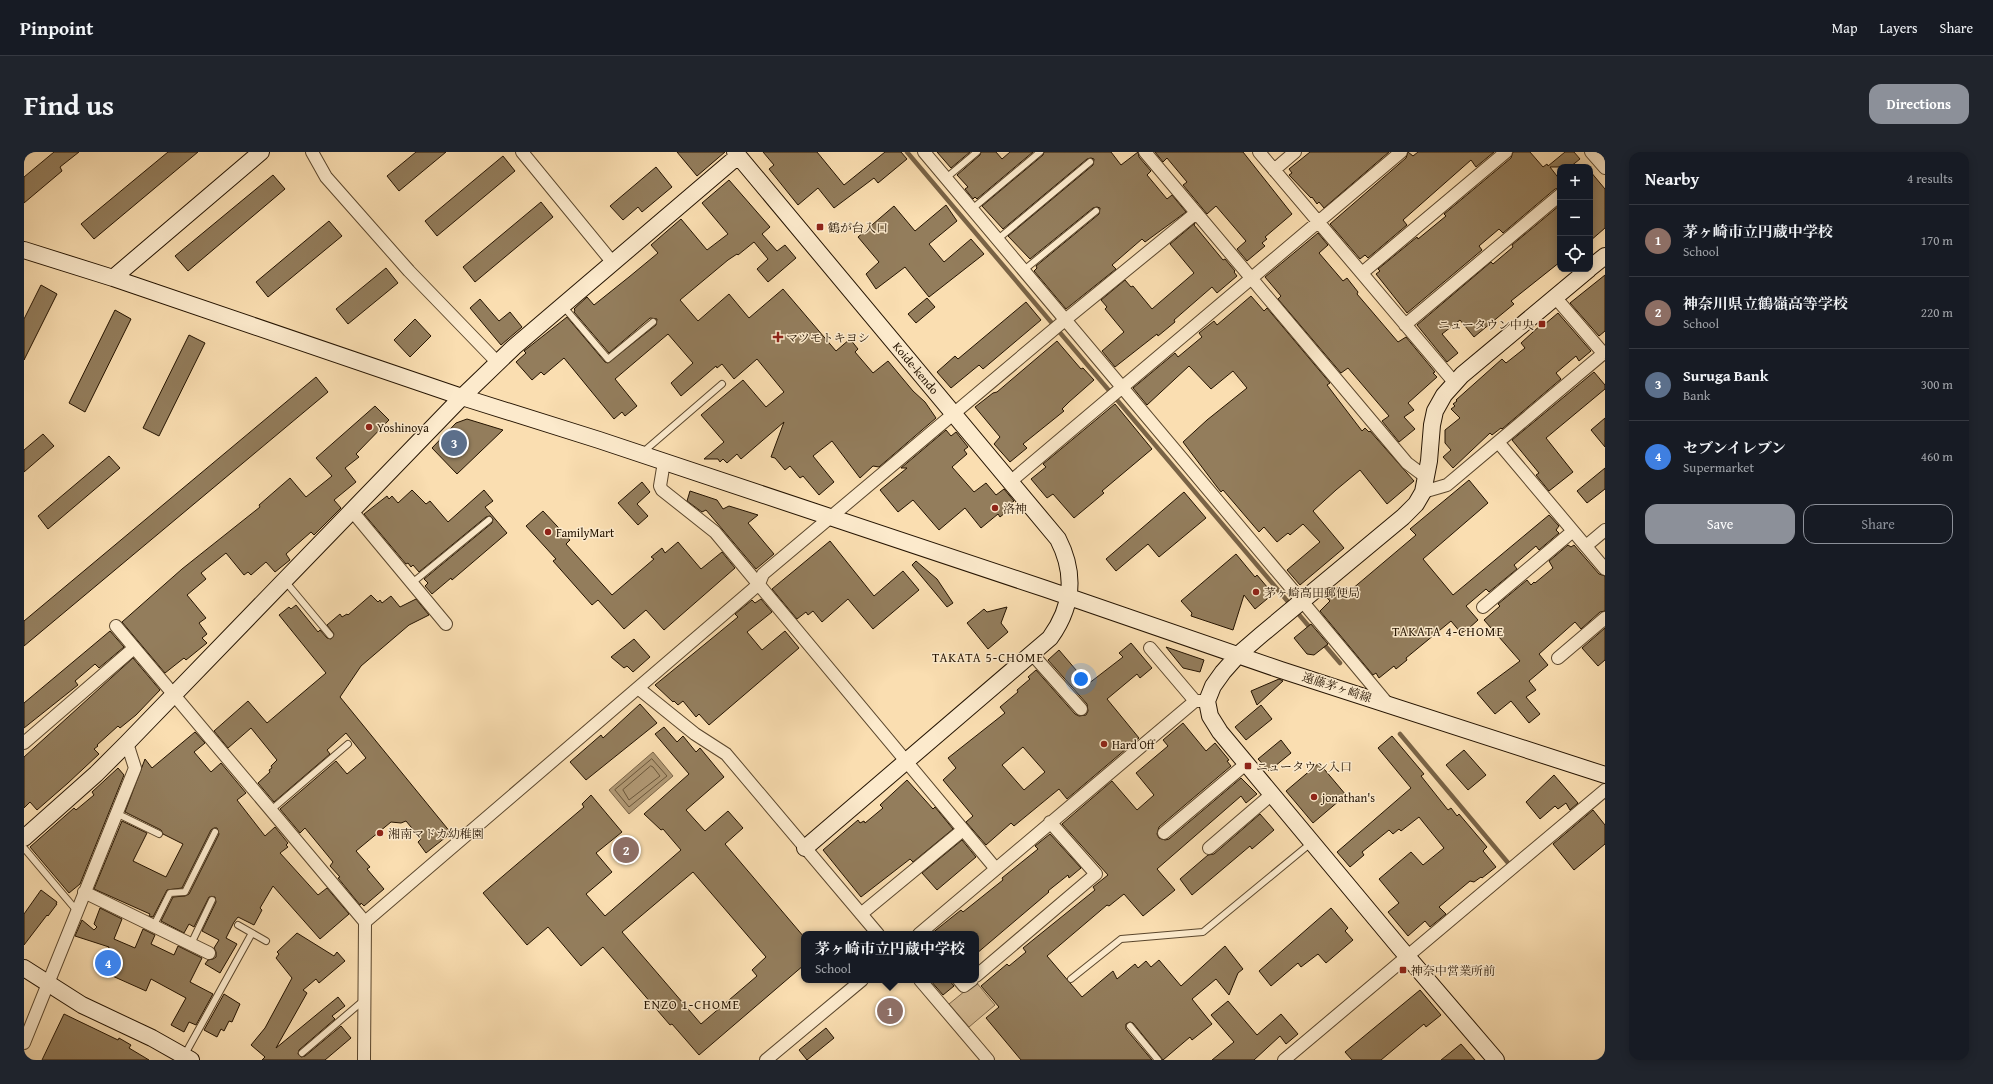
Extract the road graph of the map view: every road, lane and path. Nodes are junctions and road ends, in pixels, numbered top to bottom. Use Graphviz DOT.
graph roads {
  1 [pos="261,152"];
  2 [pos="312,152"];
  3 [pos="522,152"];
  4 [pos="924,152"];
  5 [pos="977,152"];
  6 [pos="1040,152"];
  7 [pos="1145,152"];
  8 [pos="1259,152"];
  9 [pos="1295,152"];
  10 [pos="1401,152"];
  11 [pos="1506,152"];
  12 [pos="1591,152"];
  13 [pos="736,154"];
  14 [pos="1090,162"];
  15 [pos="1600,164"];
  16 [pos="1274,170"];
  17 [pos="946,178"];
  18 [pos="1557,198"];
  19 [pos="972,209"];
  20 [pos="1096,211"];
  21 [pos="1196,212"];
  22 [pos="1318,222"];
  23 [pos="998,239"];
  24 [pos="24,250"];
  25 [pos="1605,256"];
  26 [pos="613,263"];
  27 [pos="1593,266"];
  28 [pos="1024,270"];
  29 [pos="1586,272"];
  30 [pos="1362,273"];
  31 [pos="113,278"];
  32 [pos="1251,278"];
  33 [pos="1555,297"];
  34 [pos="563,306"];
  35 [pos="653,322"];
  36 [pos="1060,324"];
  37 [pos="1406,325"];
  38 [pos="1604,352"];
  39 [pos="498,363"];
  40 [pos="1454,382"];
  41 [pos="722,384"];
  42 [pos="1117,391"];
  43 [pos="462,397"];
  44 [pos="955,414"];
  45 [pos="1498,442"];
  46 [pos="640,454"];
  47 [pos="664,462"];
  48 [pos="1010,482"];
  49 [pos="1425,485"];
  50 [pos="352,511"];
  51 [pos="832,517"];
  52 [pos="489,520"];
  53 [pos="1605,530"];
  54 [pos="1573,531"];
  55 [pos="1586,546"];
  56 [pos="1605,569"];
  57 [pos="285,581"];
  58 [pos="412,583"];
  59 [pos="759,584"];
  60 [pos="1070,597"];
  61 [pos="1300,606"];
  62 [pos="1483,607"];
  63 [pos="1605,618"];
  64 [pos="446,624"];
  65 [pos="116,626"];
  66 [pos="330,635"];
  67 [pos="134,648"];
  68 [pos="1150,648"];
  69 [pos="1032,654"];
  70 [pos="1239,654"];
  71 [pos="1558,658"];
  72 [pos="638,688"];
  73 [pos="174,695"];
  74 [pos="1201,701"];
  75 [pos="1387,703"];
  76 [pos="1081,709"];
  77 [pos="127,743"];
  78 [pos="24,744"];
  79 [pos="348,744"];
  80 [pos="906,761"];
  81 [pos="1247,763"];
  82 [pos="1605,775"];
  83 [pos="1605,790"];
  84 [pos="1272,794"];
  85 [pos="271,810"];
  86 [pos="116,813"];
  87 [pos="1050,822"];
  88 [pos="215,832"];
  89 [pos="1164,833"];
  90 [pos="159,834"];
  91 [pos="958,834"];
  92 [pos="24,838"];
  93 [pos="1313,842"];
  94 [pos="24,848"];
  95 [pos="805,848"];
  96 [pos="1209,848"];
  97 [pos="996,868"];
  98 [pos="84,892"];
  99 [pos="212,900"];
  100 [pos="77,911"];
  101 [pos="861,914"];
  102 [pos="365,922"];
  103 [pos="154,925"];
  104 [pos="238,925"];
  105 [pos="875,931"];
  106 [pos="922,931"];
  107 [pos="252,933"];
  108 [pos="266,941"];
  109 [pos="191,944"];
  110 [pos="209,953"];
  111 [pos="1407,957"];
  112 [pos="24,968"];
  113 [pos="979,973"];
  114 [pos="1071,979"];
  115 [pos="858,983"];
  116 [pos="923,983"];
  117 [pos="48,985"];
  118 [pos="364,1000"];
  119 [pos="1130,1026"];
  120 [pos="24,1043"];
  121 [pos="302,1053"];
  122 [pos="187,1058"];
  123 [pos="364,1060"];
  124 [pos="766,1060"];
  125 [pos="988,1060"];
  126 [pos="1157,1060"];
  127 [pos="1284,1060"];
  128 [pos="1496,1060"];
  1 -- 31 [label="street"];
  2 -- 39 [label="street"];
  3 -- 26 [label="street"];
  4 -- 17 [label="street"];
  5 -- 17 [label="lane"];
  6 -- 19 [label="lane"];
  7 -- 21 [label="street"];
  8 -- 16 [label="street"];
  9 -- 16 [label="street"];
  10 -- 22 [label="street"];
  11 -- 30 [label="street"];
  12 -- 15 [label="street"];
  13 -- 26 [label="street"];
  13 -- 44 [label="street, Koide-kendo"];
  14 -- 23 [label="lane"];
  16 -- 22 [label="street"];
  17 -- 19 [label="street"];
  18 -- 37 [label="street"];
  19 -- 23 [label="street"];
  20 -- 28 [label="lane"];
  21 -- 32 [label="street"];
  21 -- 36 [label="street"];
  22 -- 30 [label="street"];
  22 -- 32 [label="street"];
  23 -- 28 [label="street"];
  24 -- 31 [label="street, 遠藤茅ヶ崎線"];
  25 -- 27 [label="street"];
  26 -- 34 [label="street"];
  28 -- 36 [label="street"];
  29 -- 33 [label="street"];
  30 -- 37 [label="street"];
  31 -- 43 [label="street, 遠藤茅ヶ崎線"];
  32 -- 42 [label="street"];
  32 -- 49 [label="street"];
  33 -- 38 [label="street"];
  33 -- 40 [label="street"];
  34 -- 35 [label="lane"];
  34 -- 39 [label="street"];
  36 -- 42 [label="street"];
  36 -- 44 [label="street"];
  37 -- 40 [label="street"];
  38 -- 45 [label="street"];
  39 -- 43 [label="street"];
  40 -- 49 [label="street"];
  41 -- 46 [label="lane"];
  42 -- 48 [label="street"];
  42 -- 61 [label="street"];
  43 -- 46 [label="street, 遠藤茅ヶ崎線"];
  43 -- 50 [label="street"];
  44 -- 48 [label="street, Koide-kendo"];
  44 -- 51 [label="street"];
  45 -- 49 [label="street"];
  45 -- 54 [label="street"];
  46 -- 47 [label="street, 遠藤茅ヶ崎線"];
  47 -- 51 [label="street, 遠藤茅ヶ崎線"];
  47 -- 59 [label="street"];
  48 -- 60 [label="street, Koide-kendo"];
  49 -- 61 [label="street"];
  50 -- 57 [label="street"];
  50 -- 58 [label="street"];
  51 -- 59 [label="street"];
  51 -- 60 [label="street, 遠藤茅ヶ崎線"];
  52 -- 58 [label="lane"];
  53 -- 55 [label="street"];
  54 -- 55 [label="street"];
  54 -- 62 [label="street"];
  55 -- 56 [label="street"];
  57 -- 66 [label="lane"];
  57 -- 73 [label="street"];
  58 -- 64 [label="street"];
  59 -- 72 [label="street"];
  59 -- 80 [label="street"];
  60 -- 69 [label="street"];
  60 -- 70 [label="street, 遠藤茅ヶ崎線"];
  61 -- 70 [label="street"];
  61 -- 75 [label="street"];
  63 -- 71 [label="street"];
  65 -- 67 [label="street"];
  67 -- 73 [label="street"];
  67 -- 78 [label="street"];
  68 -- 74 [label="street"];
  69 -- 76 [label="street"];
  69 -- 80 [label="street"];
  70 -- 74 [label="street"];
  70 -- 75 [label="street, 遠藤茅ヶ崎線"];
  72 -- 95 [label="street"];
  72 -- 102 [label="street"];
  73 -- 77 [label="street"];
  73 -- 85 [label="street"];
  74 -- 81 [label="street"];
  74 -- 87 [label="street"];
  75 -- 82 [label="street, 遠藤茅ヶ崎線"];
  77 -- 86 [label="street"];
  77 -- 92 [label="street"];
  79 -- 85 [label="lane"];
  80 -- 95 [label="street"];
  80 -- 97 [label="street"];
  81 -- 84 [label="street"];
  81 -- 89 [label="street"];
  83 -- 111 [label="street"];
  84 -- 93 [label="street"];
  84 -- 96 [label="street"];
  85 -- 102 [label="street"];
  86 -- 90 [label="lane"];
  86 -- 98 [label="street"];
  87 -- 97 [label="street"];
  87 -- 113 [label="street"];
  88 -- 103 [label="lane"];
  91 -- 101 [label="street"];
  93 -- 111 [label="street"];
  93 -- 114 [label="lane"];
  94 -- 100 [label="lane"];
  95 -- 101 [label="street"];
  97 -- 106 [label="street"];
  98 -- 100 [label="street"];
  98 -- 103 [label="street"];
  99 -- 109 [label="lane"];
  100 -- 117 [label="street"];
  101 -- 105 [label="street"];
  102 -- 118 [label="street"];
  103 -- 109 [label="street"];
  104 -- 107 [label="lane"];
  107 -- 108 [label="lane"];
  107 -- 122 [label="lane"];
  109 -- 110 [label="street"];
  111 -- 127 [label="street"];
  111 -- 128 [label="street"];
  112 -- 117 [label="street"];
  115 -- 124 [label="street"];
  116 -- 125 [label="street"];
  117 -- 120 [label="street"];
  117 -- 122 [label="street"];
  118 -- 121 [label="lane"];
  118 -- 123 [label="street"];
  119 -- 126 [label="lane"];
}
